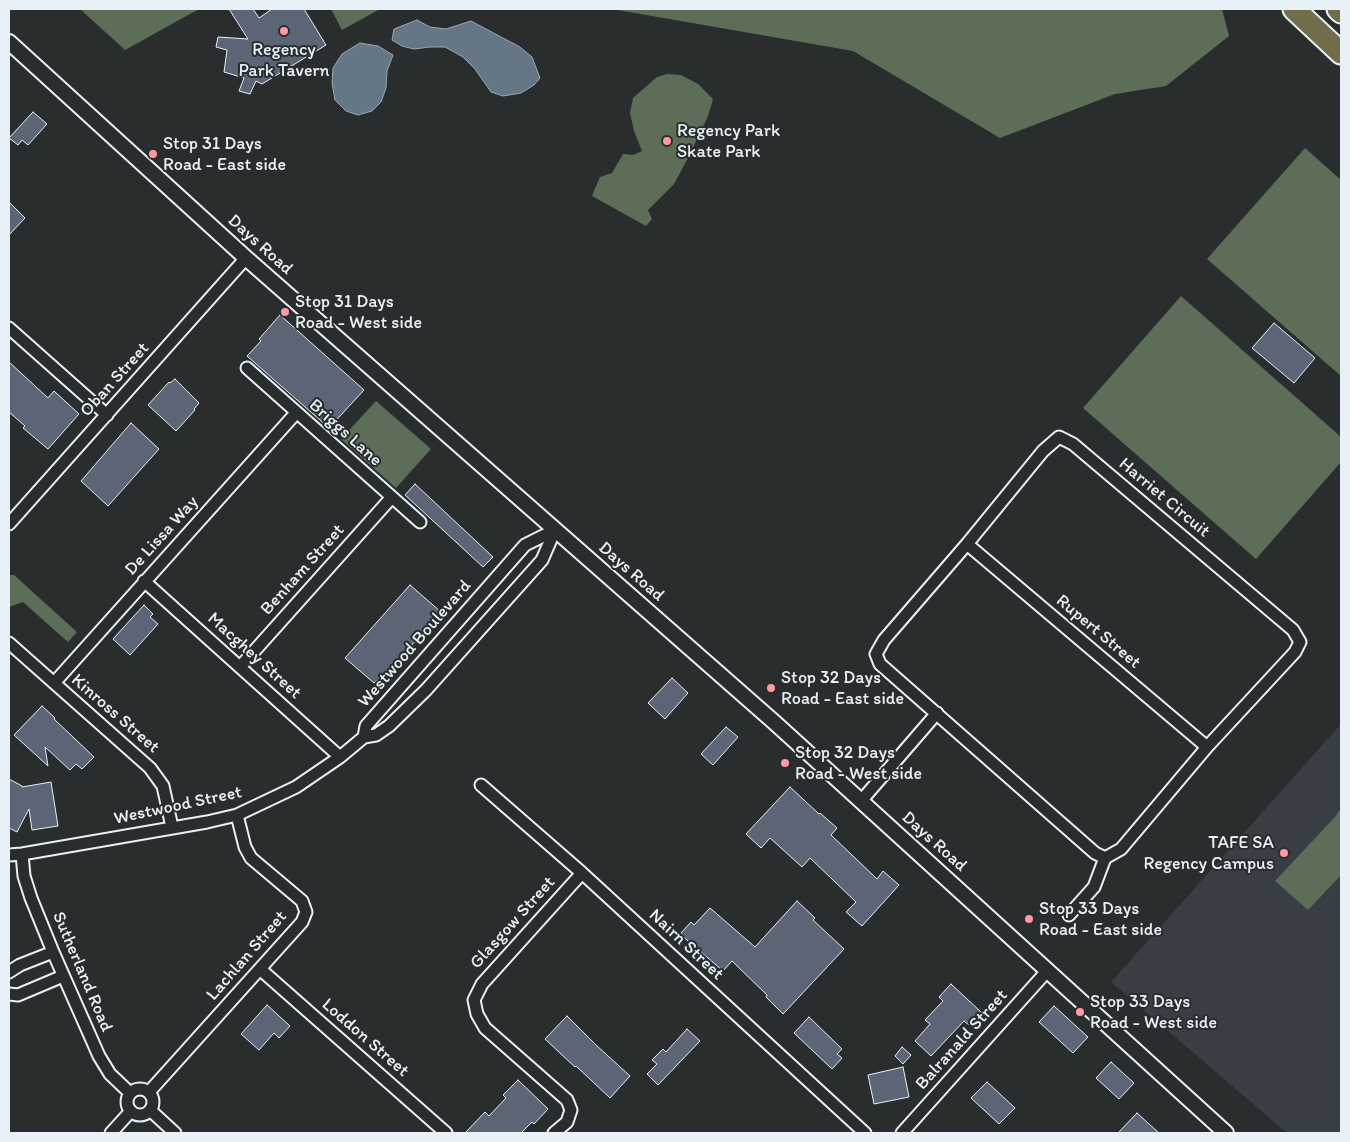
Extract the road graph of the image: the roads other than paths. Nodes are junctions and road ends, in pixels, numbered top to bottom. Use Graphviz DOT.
graph roads {
  1 [pos="1294,9"];
  2 [pos="1338,9"];
  3 [pos="1341,12"];
  4 [pos="9,42"];
  5 [pos="1341,53"];
  6 [pos="246,258"];
  7 [pos="9,328"];
  8 [pos="247,368"];
  9 [pos="296,413"];
  10 [pos="107,415"];
  11 [pos="392,497"];
  12 [pos="420,522"];
  13 [pos="9,524"];
  14 [pos="555,530"];
  15 [pos="967,544"];
  16 [pos="500,574"];
  17 [pos="144,581"];
  18 [pos="515,590"];
  19 [pos="9,643"];
  20 [pos="240,667"];
  21 [pos="54,684"];
  22 [pos="937,713"];
  23 [pos="364,737"];
  24 [pos="1207,747"];
  25 [pos="340,757"];
  26 [pos="481,785"];
  27 [pos="861,801"];
  28 [pos="237,815"];
  29 [pos="172,827"];
  30 [pos="22,854"];
  31 [pos="9,855"];
  32 [pos="1105,858"];
  33 [pos="582,873"];
  34 [pos="1069,915"];
  35 [pos="53,952"];
  36 [pos="260,969"];
  37 [pos="1048,970"];
  38 [pos="9,972"];
  39 [pos="63,976"];
  40 [pos="9,994"];
  41 [pos="149,1092"];
  42 [pos="130,1093"];
  43 [pos="150,1110"];
  44 [pos="131,1111"];
  45 [pos="111,1133"];
  46 [pos="175,1133"];
  47 [pos="446,1133"];
  48 [pos="554,1133"];
  49 [pos="865,1133"];
  50 [pos="902,1133"];
  51 [pos="1226,1133"];
  1 -- 5 [label="highway"];
  2 -- 3 [label="highway"];
  4 -- 6 [label="street, Days Road"];
  6 -- 10 [label="street, Oban Street"];
  6 -- 14 [label="street, Days Road"];
  7 -- 10 [label="street"];
  8 -- 9 [label="street, Briggs Lane"];
  9 -- 11 [label="street, Briggs Lane"];
  9 -- 17 [label="street, De Lissa Way"];
  10 -- 13 [label="street, Oban Street"];
  11 -- 12 [label="street, Briggs Lane"];
  11 -- 20 [label="street, Benham Street"];
  14 -- 16 [label="street, Westwood Boulevard"];
  14 -- 18 [label="street, Westwood Boulevard"];
  14 -- 27 [label="street, Days Road"];
  15 -- 22 [label="street, Harriet Circuit"];
  15 -- 24 [label="street, Rupert Street"];
  15 -- 24 [label="street, Harriet Circuit"];
  16 -- 18 [label="street"];
  16 -- 23 [label="street, Westwood Boulevard"];
  17 -- 20 [label="street, Macghey Street"];
  17 -- 21 [label="street, De Lissa Way"];
  18 -- 23 [label="street, Westwood Boulevard"];
  19 -- 21 [label="street, Kinross Street"];
  20 -- 25 [label="street, Macghey Street"];
  21 -- 29 [label="street, Kinross Street"];
  22 -- 27 [label="street"];
  22 -- 32 [label="street, Harriet Circuit"];
  23 -- 25 [label="street, Westwood Street"];
  24 -- 32 [label="street, Harriet Circuit"];
  25 -- 28 [label="street, Westwood Street"];
  26 -- 33 [label="street, Nairn Street"];
  27 -- 37 [label="street, Days Road"];
  28 -- 29 [label="street, Westwood Street"];
  28 -- 36 [label="street, Lachlan Street"];
  29 -- 30 [label="street, Westwood Street"];
  30 -- 31 [label="street, Westwood Street"];
  30 -- 35 [label="street, Sutherland Road"];
  32 -- 34 [label="street"];
  33 -- 48 [label="street, Glasgow Street"];
  33 -- 49 [label="street, Nairn Street"];
  35 -- 38 [label="street"];
  35 -- 39 [label="street, Sutherland Road"];
  36 -- 41 [label="street, Lachlan Street"];
  36 -- 47 [label="street, Loddon Street"];
  37 -- 50 [label="street, Balranald Street"];
  37 -- 51 [label="street, Days Road"];
  39 -- 40 [label="street"];
  39 -- 42 [label="street, Sutherland Road"];
  41 -- 42 [label="street"];
  41 -- 43 [label="street"];
  42 -- 44 [label="street"];
  43 -- 44 [label="street"];
  43 -- 46 [label="street"];
  44 -- 45 [label="street"];
}
